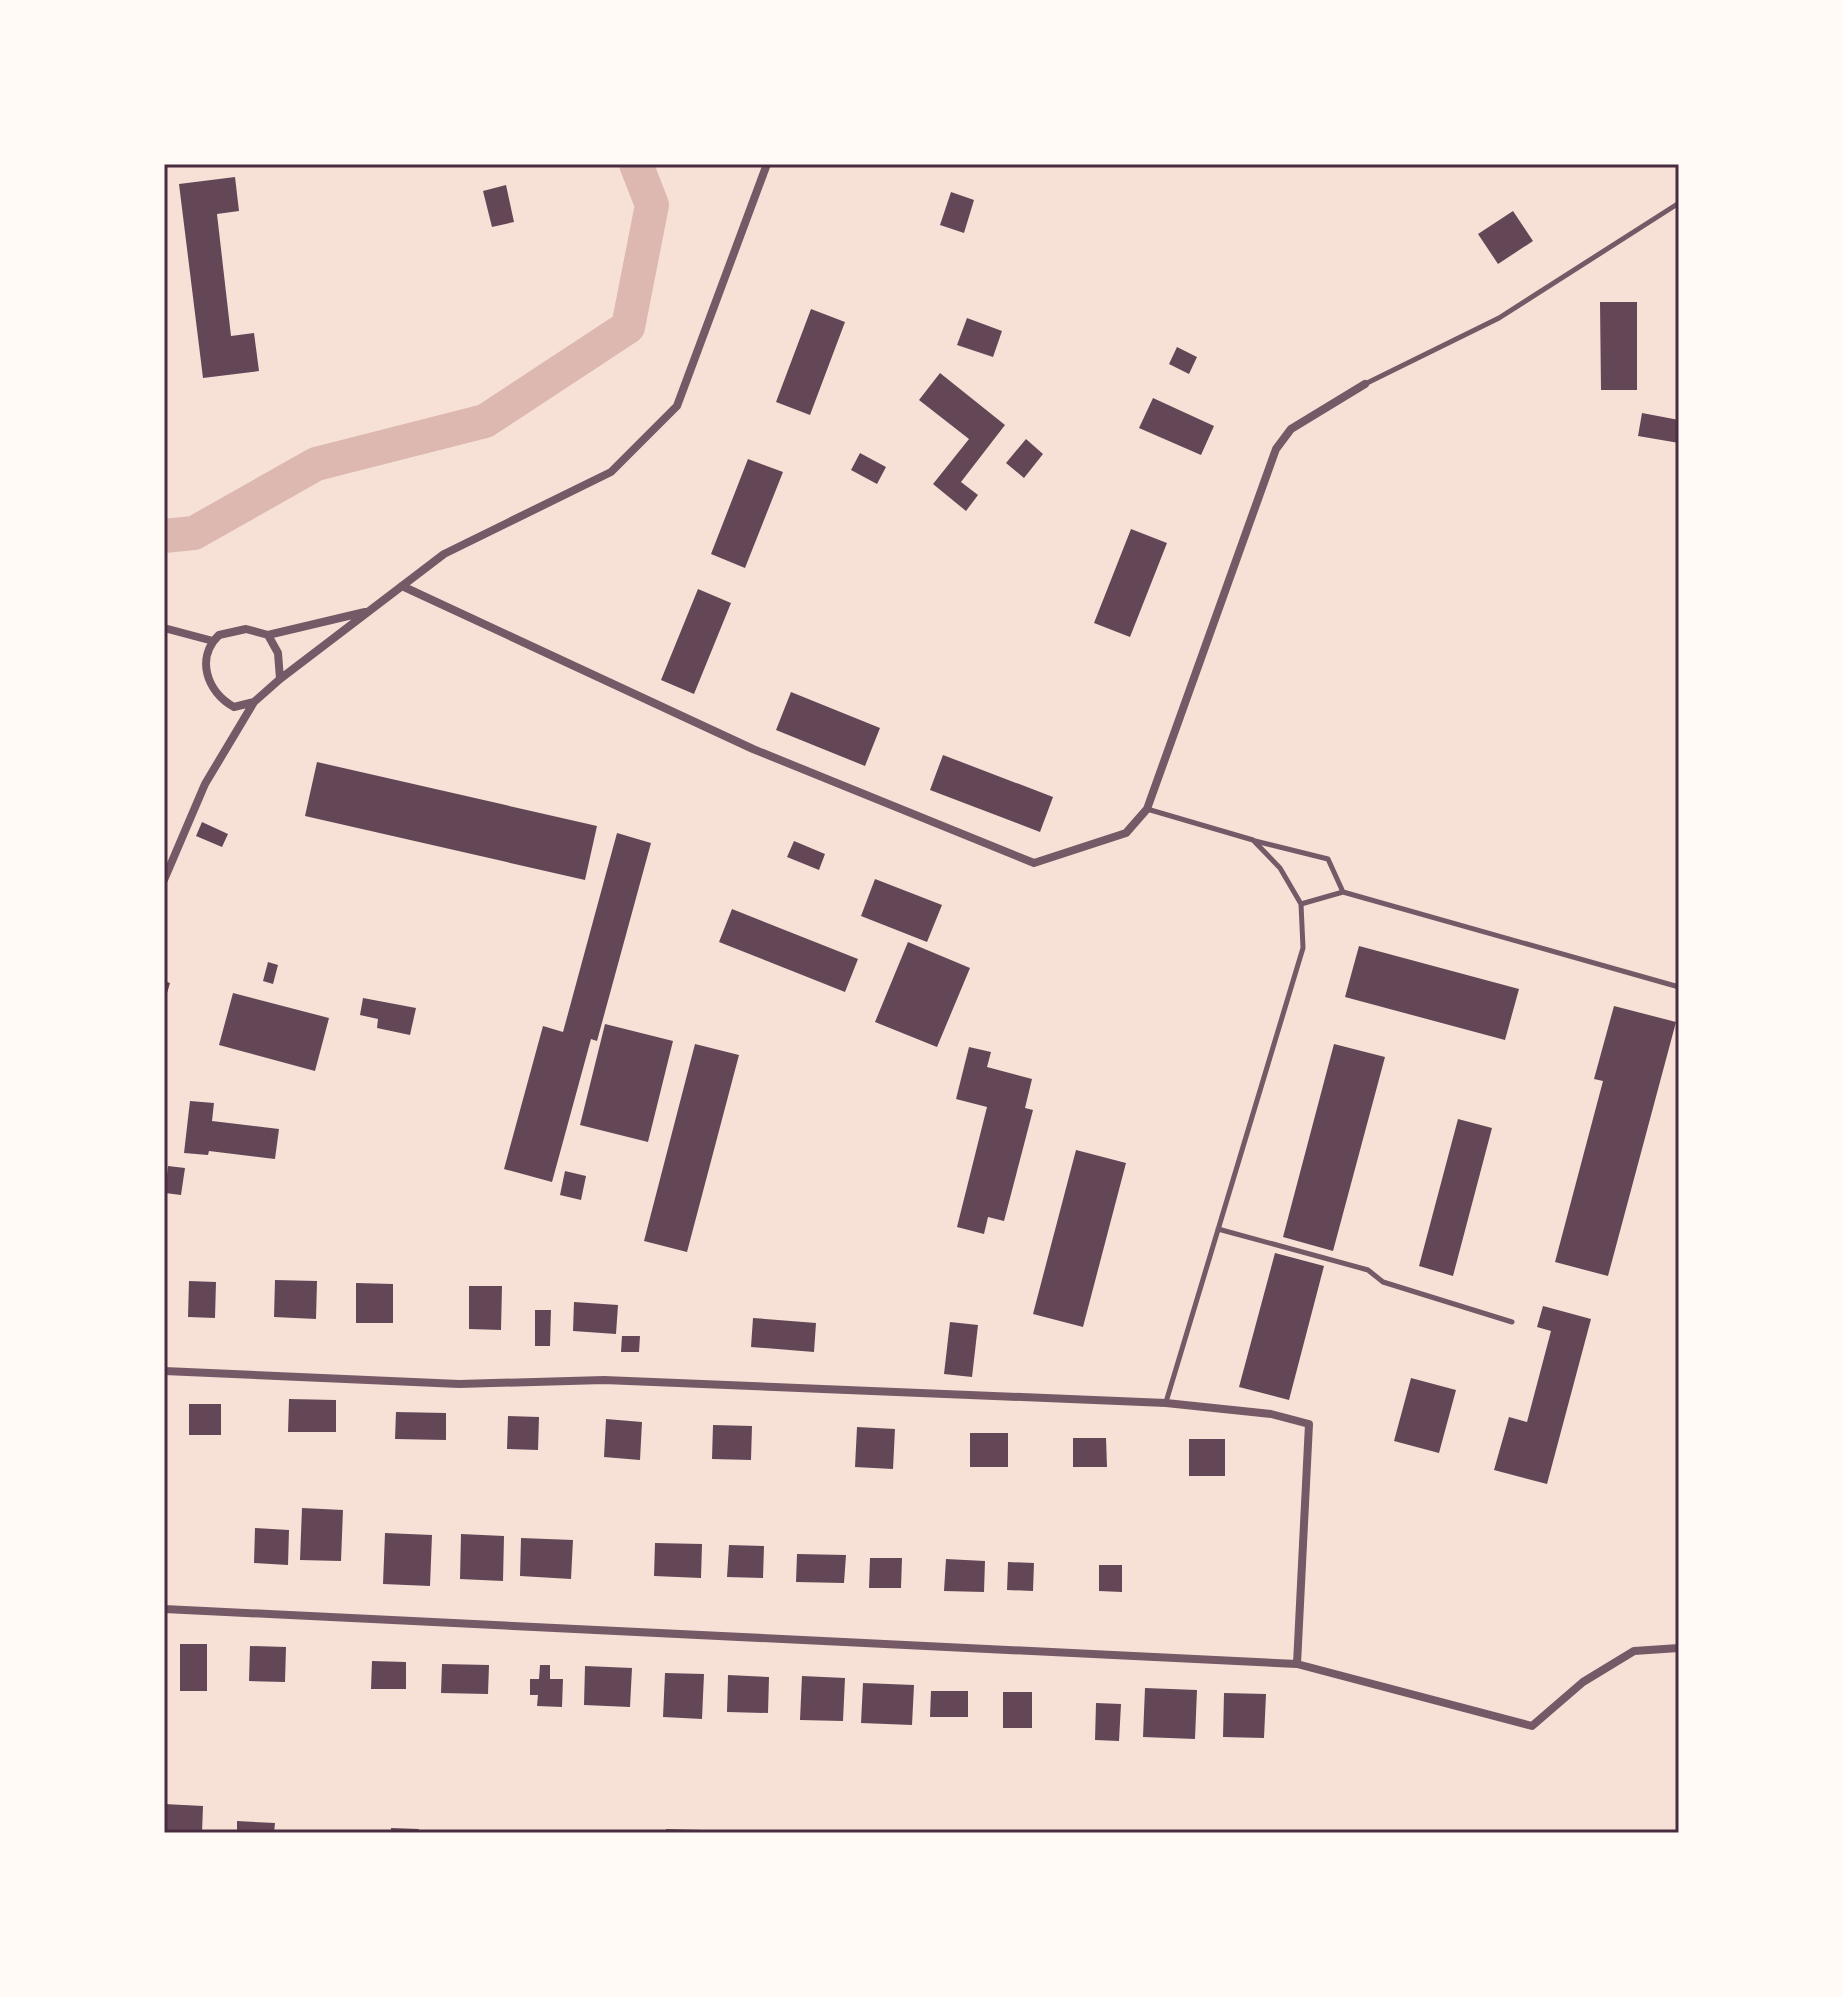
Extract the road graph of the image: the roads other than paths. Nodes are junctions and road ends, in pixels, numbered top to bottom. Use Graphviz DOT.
graph roads {
  1 [pos="767,164"];
  2 [pos="1679,203"];
  3 [pos="1365,384"];
  4 [pos="402,586"];
  5 [pos="369,611"];
  6 [pos="164,628"];
  7 [pos="268,635"];
  8 [pos="213,641"];
  9 [pos="280,679"];
  10 [pos="254,702"];
  11 [pos="1147,809"];
  12 [pos="1253,840"];
  13 [pos="164,880"];
  14 [pos="1343,892"];
  15 [pos="1301,904"];
  16 [pos="1679,987"];
  17 [pos="1218,1229"];
  18 [pos="1512,1322"];
  19 [pos="164,1371"];
  20 [pos="1166,1403"];
  21 [pos="164,1609"];
  22 [pos="1679,1648"];
  23 [pos="1297,1664"];
  1 -- 4 [label="street"];
  2 -- 3 [label="lane"];
  3 -- 11 [label="street"];
  4 -- 5 [label="street"];
  4 -- 11 [label="street"];
  5 -- 7 [label="street"];
  5 -- 9 [label="street"];
  6 -- 8 [label="street"];
  7 -- 8 [label="street"];
  7 -- 9 [label="street"];
  8 -- 10 [label="street"];
  9 -- 10 [label="street"];
  10 -- 13 [label="street"];
  11 -- 12 [label="lane"];
  12 -- 14 [label="lane"];
  12 -- 15 [label="lane"];
  14 -- 15 [label="lane"];
  14 -- 16 [label="lane"];
  15 -- 17 [label="lane"];
  17 -- 18 [label="lane"];
  17 -- 20 [label="lane"];
  19 -- 20 [label="street"];
  20 -- 23 [label="street"];
  21 -- 23 [label="street"];
  22 -- 23 [label="street"];
}
